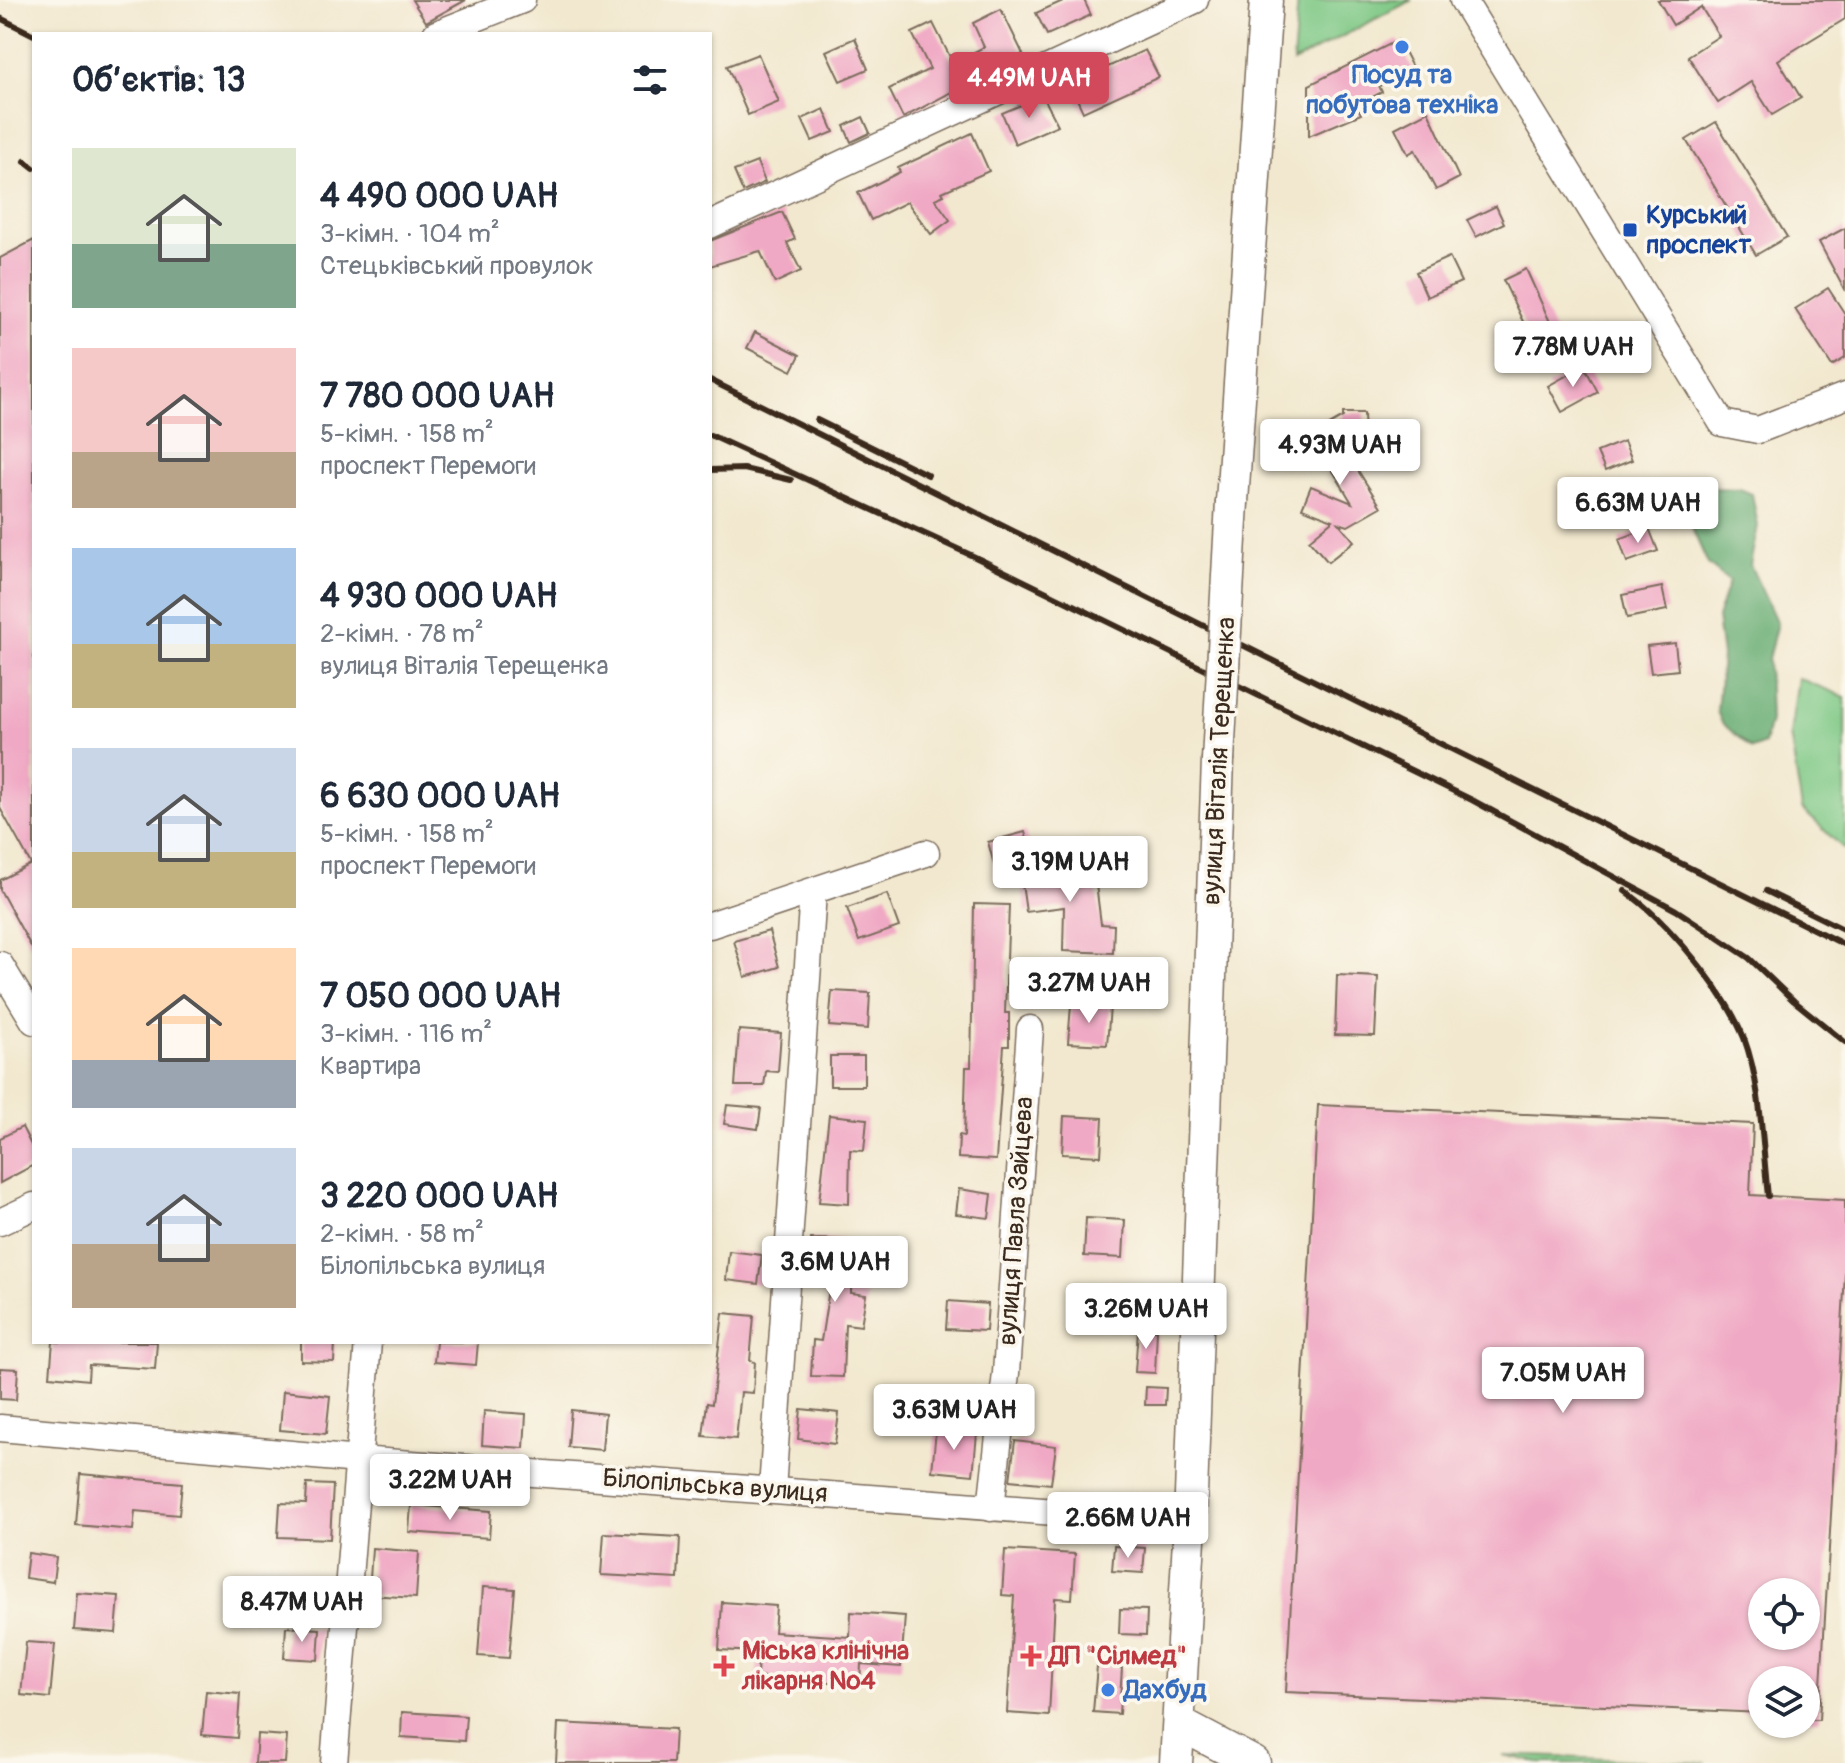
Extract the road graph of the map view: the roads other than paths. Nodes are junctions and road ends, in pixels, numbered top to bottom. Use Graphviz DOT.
graph roads {
  1 [pos="522,0"];
  2 [pos="1195,0"];
  3 [pos="1266,0"];
  4 [pos="1463,0"];
  5 [pos="441,32"];
  6 [pos="712,224"];
  7 [pos="1845,396"];
  8 [pos="926,853"];
  9 [pos="813,892"];
  10 [pos="712,924"];
  11 [pos="0,965"];
  12 [pos="32,1018"];
  13 [pos="1030,1029"];
  14 [pos="32,1207"];
  15 [pos="0,1222"];
  16 [pos="368,1344"];
  17 [pos="0,1428"];
  18 [pos="359,1460"];
  19 [pos="772,1490"];
  20 [pos="991,1508"];
  21 [pos="1190,1522"];
  22 [pos="1180,1724"];
  23 [pos="334,1763"];
  24 [pos="1176,1763"];
  25 [pos="1254,1763"];
  1 -- 5 [label="street"];
  2 -- 6 [label="street"];
  3 -- 21 [label="main road, вулиця Віталія Терещенка, bridge"];
  4 -- 7 [label="street"];
  8 -- 9 [label="street"];
  9 -- 10 [label="street"];
  9 -- 19 [label="street"];
  11 -- 12 [label="street"];
  13 -- 20 [label="street, вулиця Павла Зайцева"];
  14 -- 15 [label="street"];
  16 -- 18 [label="street"];
  17 -- 18 [label="street, Білопільська вулиця"];
  18 -- 19 [label="street, Білопільська вулиця"];
  18 -- 23 [label="street"];
  19 -- 20 [label="street, Білопільська вулиця"];
  20 -- 21 [label="street, Білопільська вулиця"];
  21 -- 22 [label="main road, вулиця Віталія Терещенка"];
  22 -- 24 [label="main road, вулиця Віталія Терещенка"];
  22 -- 25 [label="main road"];
}
